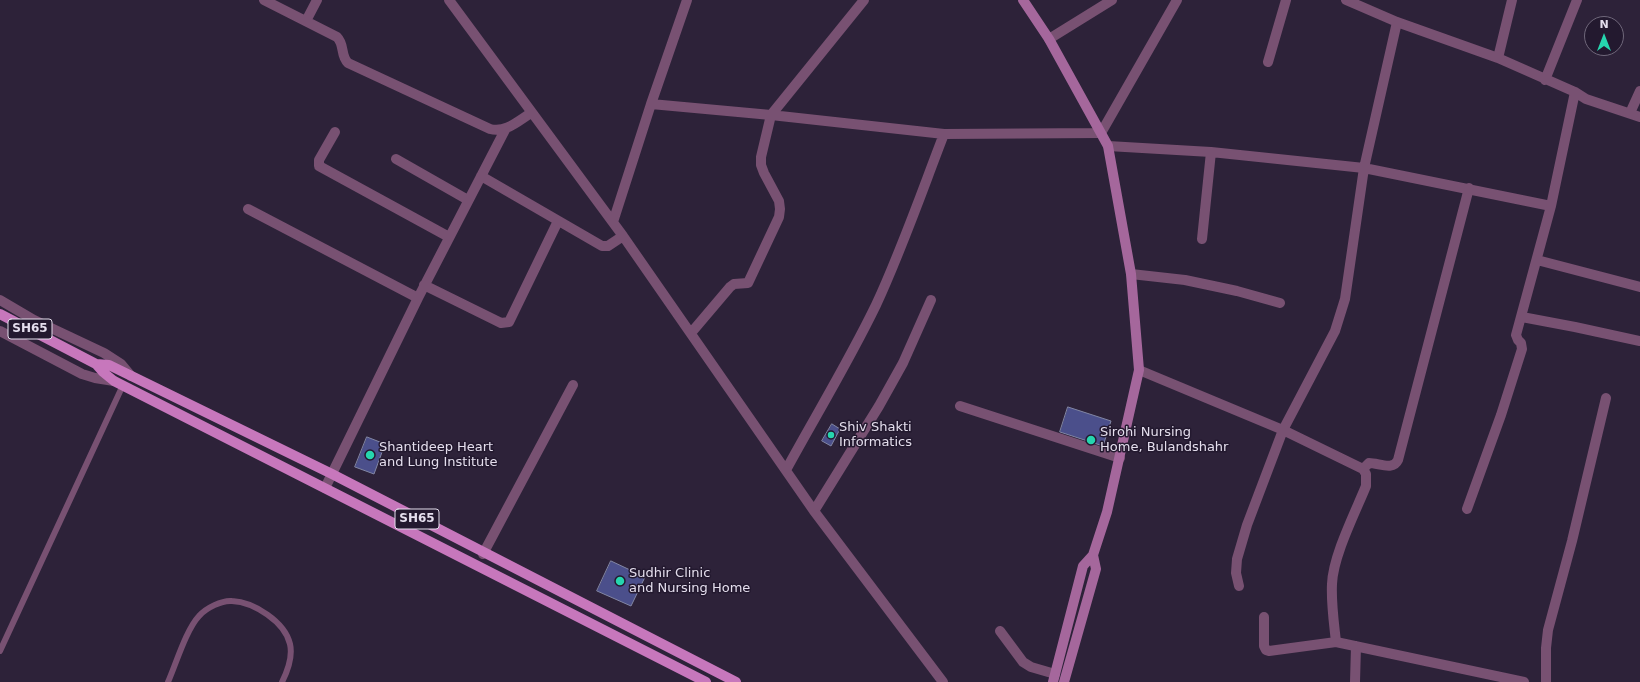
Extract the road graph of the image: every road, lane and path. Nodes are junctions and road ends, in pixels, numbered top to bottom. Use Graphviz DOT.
graph roads {
  1 [pos="264,0"];
  2 [pos="317,0"];
  3 [pos="449,0"];
  4 [pos="687,0"];
  5 [pos="864,0"];
  6 [pos="1023,0"];
  7 [pos="1112,0"];
  8 [pos="1177,0"];
  9 [pos="1286,0"];
  10 [pos="1346,0"];
  11 [pos="1512,0"];
  12 [pos="1577,0"];
  13 [pos="306,21"];
  14 [pos="1397,22"];
  15 [pos="1049,40"];
  16 [pos="1498,58"];
  17 [pos="1268,62"];
  18 [pos="1545,80"];
  19 [pos="1640,91"];
  20 [pos="1575,92"];
  21 [pos="651,104"];
  22 [pos="531,113"];
  23 [pos="1630,113"];
  24 [pos="770,115"];
  25 [pos="1640,117"];
  26 [pos="504,130"];
  27 [pos="336,132"];
  28 [pos="1101,133"];
  29 [pos="944,134"];
  30 [pos="1108,146"];
  31 [pos="1211,152"];
  32 [pos="396,159"];
  33 [pos="1364,168"];
  34 [pos="481,176"];
  35 [pos="1469,188"];
  36 [pos="468,200"];
  37 [pos="1550,206"];
  38 [pos="248,209"];
  39 [pos="558,221"];
  40 [pos="613,222"];
  41 [pos="623,236"];
  42 [pos="449,237"];
  43 [pos="1202,239"];
  44 [pos="1537,260"];
  45 [pos="1130,274"];
  46 [pos="424,284"];
  47 [pos="1640,287"];
  48 [pos="418,298"];
  49 [pos="0,300"];
  50 [pos="931,300"];
  51 [pos="1280,303"];
  52 [pos="0,314"];
  53 [pos="1522,317"];
  54 [pos="0,331"];
  55 [pos="691,333"];
  56 [pos="1640,341"];
  57 [pos="96,364"];
  58 [pos="1139,370"];
  59 [pos="131,376"];
  60 [pos="119,383"];
  61 [pos="573,385"];
  62 [pos="1606,398"];
  63 [pos="960,406"];
  64 [pos="1283,430"];
  65 [pos="1120,458"];
  66 [pos="1363,469"];
  67 [pos="786,470"];
  68 [pos="332,474"];
  69 [pos="325,488"];
  70 [pos="1467,509"];
  71 [pos="814,510"];
  72 [pos="484,554"];
  73 [pos="1093,555"];
  74 [pos="1239,586"];
  75 [pos="1264,617"];
  76 [pos="1000,631"];
  77 [pos="1336,642"];
  78 [pos="1356,646"];
  79 [pos="0,651"];
  80 [pos="1054,678"];
  81 [pos="168,682"];
  82 [pos="282,682"];
  83 [pos="706,682"];
  84 [pos="736,682"];
  85 [pos="943,682"];
  86 [pos="1064,682"];
  87 [pos="1355,682"];
  88 [pos="1524,682"];
  89 [pos="1546,682"];
  1 -- 13 [label="street"];
  2 -- 13 [label="street"];
  3 -- 22 [label="street"];
  4 -- 21 [label="street"];
  5 -- 24 [label="street"];
  6 -- 15 [label="street"];
  7 -- 15 [label="street"];
  8 -- 28 [label="street"];
  9 -- 17 [label="street"];
  10 -- 14 [label="street"];
  11 -- 16 [label="street"];
  12 -- 18 [label="street"];
  13 -- 26 [label="street"];
  14 -- 16 [label="street"];
  14 -- 33 [label="street"];
  15 -- 28 [label="street"];
  16 -- 18 [label="street"];
  18 -- 20 [label="street"];
  19 -- 23 [label="street"];
  20 -- 23 [label="street"];
  20 -- 37 [label="street"];
  21 -- 24 [label="street"];
  21 -- 40 [label="street"];
  22 -- 26 [label="street"];
  22 -- 40 [label="street"];
  23 -- 25 [label="street"];
  24 -- 29 [label="street"];
  24 -- 55 [label="street"];
  26 -- 34 [label="street"];
  27 -- 42 [label="street"];
  28 -- 29 [label="street"];
  28 -- 30 [label="street"];
  29 -- 67 [label="street"];
  30 -- 31 [label="street"];
  30 -- 45 [label="street"];
  31 -- 33 [label="street"];
  31 -- 43 [label="street"];
  32 -- 36 [label="street"];
  33 -- 35 [label="street"];
  33 -- 64 [label="street"];
  34 -- 36 [label="street"];
  34 -- 39 [label="street"];
  35 -- 37 [label="street"];
  35 -- 66 [label="street"];
  36 -- 42 [label="street"];
  37 -- 44 [label="street"];
  38 -- 48 [label="street"];
  39 -- 41 [label="street"];
  39 -- 46 [label="street"];
  40 -- 41 [label="street"];
  41 -- 55 [label="street"];
  42 -- 46 [label="street"];
  44 -- 47 [label="street"];
  44 -- 53 [label="street"];
  45 -- 51 [label="street"];
  45 -- 58 [label="street"];
  46 -- 48 [label="street"];
  48 -- 68 [label="street"];
  49 -- 59 [label="street"];
  50 -- 71 [label="street"];
  52 -- 57 [label="main road, SH65"];
  53 -- 56 [label="street"];
  53 -- 70 [label="street"];
  54 -- 60 [label="street"];
  55 -- 67 [label="street"];
  57 -- 59 [label="main road, SH65"];
  57 -- 60 [label="main road, SH65"];
  58 -- 64 [label="street"];
  58 -- 65 [label="street"];
  59 -- 68 [label="main road, SH65"];
  60 -- 69 [label="main road, SH65"];
  60 -- 79 [label="lane"];
  61 -- 72 [label="street"];
  62 -- 89 [label="street"];
  63 -- 65 [label="street"];
  64 -- 66 [label="street"];
  64 -- 74 [label="street"];
  65 -- 73 [label="street"];
  66 -- 77 [label="street"];
  67 -- 71 [label="street"];
  68 -- 69 [label="street"];
  68 -- 72 [label="main road, SH65"];
  69 -- 83 [label="main road, SH65"];
  71 -- 85 [label="street"];
  72 -- 84 [label="main road, SH65"];
  73 -- 80 [label="street"];
  73 -- 86 [label="street"];
  75 -- 77 [label="street"];
  76 -- 80 [label="street"];
  77 -- 78 [label="street"];
  78 -- 87 [label="street"];
  78 -- 88 [label="street"];
  81 -- 82 [label="lane"];
}
